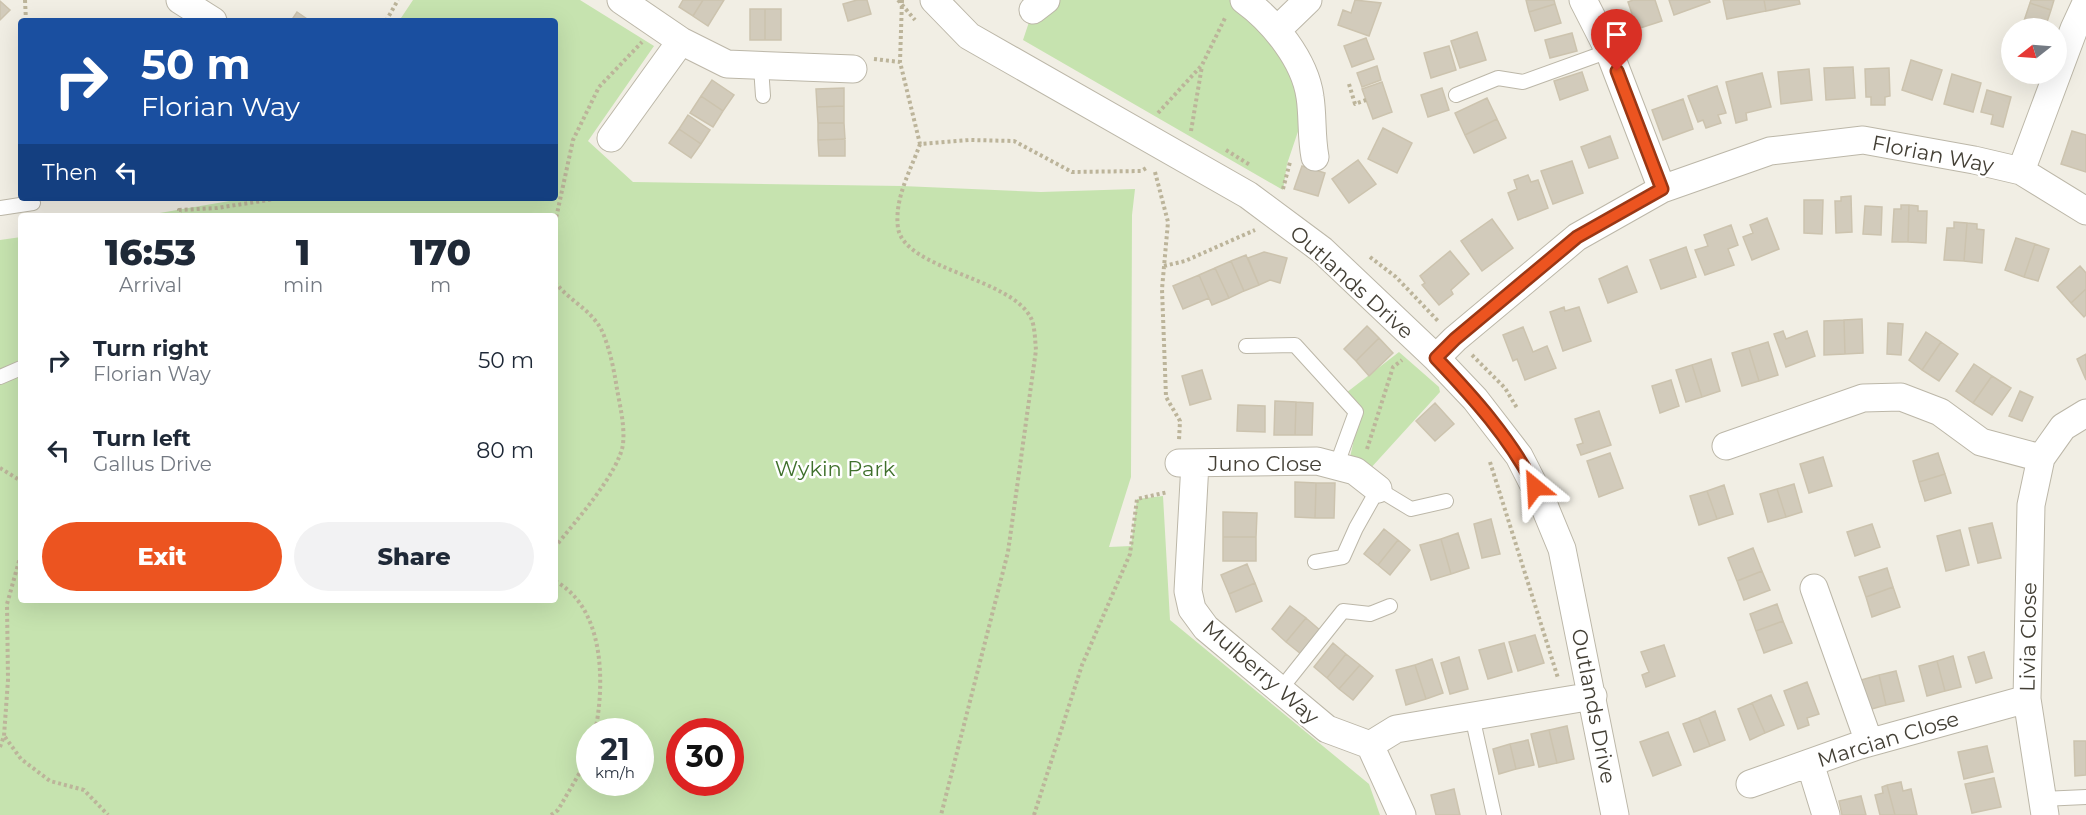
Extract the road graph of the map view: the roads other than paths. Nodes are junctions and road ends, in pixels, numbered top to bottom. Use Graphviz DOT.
graph roads {
  1 [pos="621,0"];
  2 [pos="934,0"];
  3 [pos="1308,0"];
  4 [pos="1584,0"];
  5 [pos="2086,3"];
  6 [pos="1237,5"];
  7 [pos="185,7"];
  8 [pos="207,18"];
  9 [pos="1278,29"];
  10 [pos="681,41"];
  11 [pos="1609,51"];
  12 [pos="761,67"];
  13 [pos="853,69"];
  14 [pos="1456,95"];
  15 [pos="763,96"];
  16 [pos="611,138"];
  17 [pos="1314,157"];
  18 [pos="2021,171"];
  19 [pos="1662,189"];
  20 [pos="33,203"];
  21 [pos="0,208"];
  22 [pos="2086,212"];
  23 [pos="1246,345"];
  24 [pos="1436,358"];
  25 [pos="18,369"];
  26 [pos="0,377"];
  27 [pos="2086,412"];
  28 [pos="1726,446"];
  29 [pos="2041,458"];
  30 [pos="1186,463"];
  31 [pos="1346,468"];
  32 [pos="1378,489"];
  33 [pos="1446,501"];
  34 [pos="1315,562"];
  35 [pos="1814,588"];
  36 [pos="1390,606"];
  37 [pos="1280,690"];
  38 [pos="1593,696"];
  39 [pos="2027,699"];
  40 [pos="1472,716"];
  41 [pos="1869,742"];
  42 [pos="1370,745"];
  43 [pos="1810,763"];
  44 [pos="1750,784"];
  45 [pos="2086,796"];
  46 [pos="2044,807"];
  47 [pos="1401,815"];
  48 [pos="1494,815"];
  49 [pos="1616,815"];
  50 [pos="1826,815"];
  1 -- 10 [label="street"];
  2 -- 24 [label="street, Outlands Drive"];
  3 -- 9 [label="street"];
  4 -- 11 [label="street"];
  5 -- 18 [label="street"];
  6 -- 9 [label="street"];
  7 -- 8 [label="street"];
  9 -- 17 [label="street"];
  10 -- 12 [label="street"];
  10 -- 16 [label="street"];
  11 -- 14 [label="lane"];
  11 -- 19 [label="street"];
  12 -- 13 [label="street"];
  12 -- 15 [label="lane"];
  18 -- 19 [label="street, Florian Way"];
  18 -- 22 [label="street, Florian Way"];
  19 -- 24 [label="street, Florian Way"];
  20 -- 21 [label="lane"];
  23 -- 31 [label="lane"];
  24 -- 38 [label="street, Outlands Drive"];
  25 -- 26 [label="lane"];
  27 -- 29 [label="street"];
  28 -- 29 [label="street"];
  29 -- 39 [label="street, Livia Close"];
  30 -- 31 [label="street, Juno Close"];
  30 -- 37 [label="street, Mulberry Way"];
  31 -- 32 [label="street"];
  32 -- 33 [label="lane"];
  32 -- 34 [label="lane"];
  35 -- 41 [label="street"];
  36 -- 37 [label="lane"];
  37 -- 42 [label="street, Mulberry Way"];
  38 -- 40 [label="street"];
  38 -- 49 [label="street, Outlands Drive"];
  39 -- 41 [label="street, Marcian Close"];
  39 -- 46 [label="street, Livia Close"];
  40 -- 42 [label="street"];
  40 -- 48 [label="lane"];
  41 -- 43 [label="street, Marcian Close"];
  42 -- 47 [label="street"];
  43 -- 44 [label="street, Marcian Close"];
  43 -- 50 [label="street"];
  45 -- 46 [label="lane"];
}
